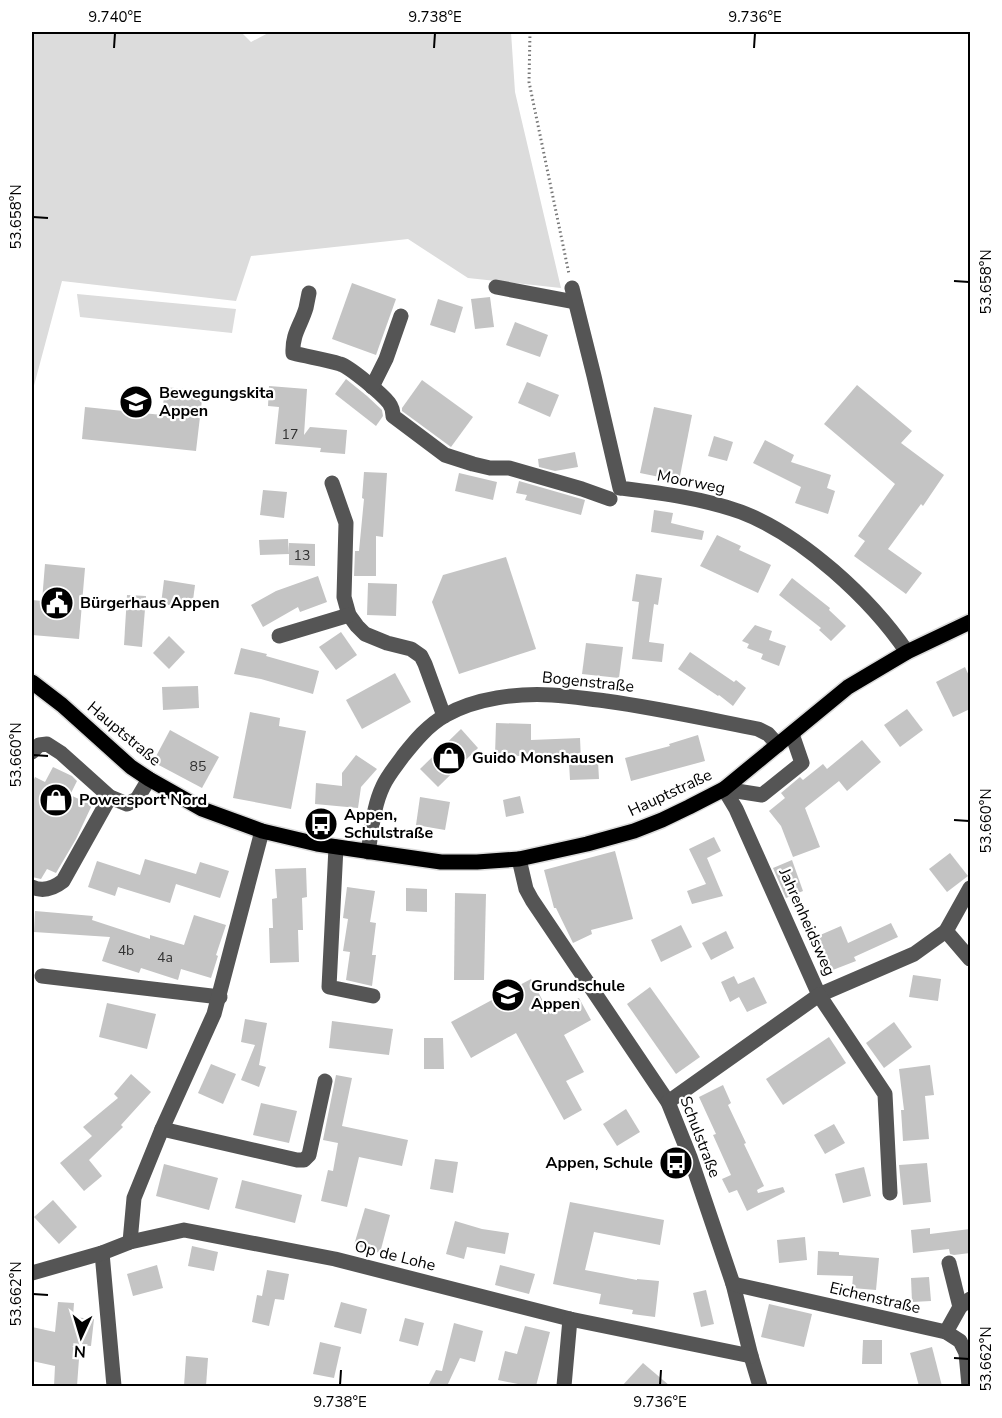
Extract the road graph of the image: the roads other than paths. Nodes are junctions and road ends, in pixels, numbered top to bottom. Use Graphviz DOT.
graph roads {
  1 [pos="496,287"];
  2 [pos="309,292"];
  3 [pos="401,316"];
  4 [pos="372,387"];
  5 [pos="332,483"];
  6 [pos="610,499"];
  7 [pos="349,615"];
  8 [pos="970,622"];
  9 [pos="279,636"];
  10 [pos="907,652"];
  11 [pos="32,682"];
  12 [pos="444,716"];
  13 [pos="792,734"];
  14 [pos="778,745"];
  15 [pos="32,752"];
  16 [pos="148,779"];
  17 [pos="724,789"];
  18 [pos="110,797"];
  19 [pos="262,831"];
  20 [pos="336,848"];
  21 [pos="368,852"];
  22 [pos="519,859"];
  23 [pos="32,887"];
  24 [pos="970,888"];
  25 [pos="946,931"];
  26 [pos="970,959"];
  27 [pos="42,975"];
  28 [pos="819,995"];
  29 [pos="373,996"];
  30 [pos="220,997"];
  31 [pos="326,1081"];
  32 [pos="668,1102"];
  33 [pos="162,1129"];
  34 [pos="890,1193"];
  35 [pos="130,1242"];
  36 [pos="102,1253"];
  37 [pos="949,1263"];
  38 [pos="32,1273"];
  39 [pos="734,1284"];
  40 [pos="965,1303"];
  41 [pos="570,1319"];
  42 [pos="946,1332"];
  43 [pos="751,1356"];
  44 [pos="114,1386"];
  45 [pos="564,1386"];
  46 [pos="760,1386"];
  47 [pos="969,1386"];
  1 -- 10 [label="street, Moorweg"];
  2 -- 4 [label="street"];
  3 -- 4 [label="street"];
  4 -- 6 [label="street"];
  5 -- 7 [label="street"];
  7 -- 9 [label="street"];
  7 -- 12 [label="street"];
  8 -- 10 [label="main road, Hauptstraße"];
  10 -- 13 [label="main road, Hauptstraße"];
  11 -- 16 [label="main road, Hauptstraße"];
  12 -- 14 [label="street, Bogenstraße"];
  12 -- 21 [label="street, Bogenstraße"];
  13 -- 14 [label="main road, Hauptstraße"];
  13 -- 17 [label="street"];
  14 -- 17 [label="main road, Hauptstraße"];
  15 -- 18 [label="street"];
  16 -- 18 [label="street"];
  16 -- 19 [label="main road, Hauptstraße"];
  17 -- 22 [label="main road, Hauptstraße"];
  17 -- 28 [label="street, Jahrenheidsweg"];
  18 -- 23 [label="street"];
  19 -- 20 [label="main road, Hauptstraße"];
  19 -- 30 [label="street"];
  20 -- 21 [label="main road, Hauptstraße"];
  20 -- 29 [label="street"];
  21 -- 22 [label="main road, Hauptstraße"];
  22 -- 32 [label="street, Schulstraße"];
  24 -- 25 [label="street, Jahrenheidsweg"];
  25 -- 26 [label="street"];
  25 -- 28 [label="street, Jahrenheidsweg"];
  27 -- 30 [label="street"];
  28 -- 32 [label="street"];
  28 -- 34 [label="street"];
  30 -- 33 [label="street"];
  31 -- 33 [label="street"];
  32 -- 39 [label="street, Schulstraße"];
  33 -- 35 [label="street"];
  35 -- 36 [label="street, Op de Lohe"];
  35 -- 41 [label="street, Op de Lohe"];
  36 -- 38 [label="street, Op de Lohe"];
  36 -- 44 [label="street"];
  37 -- 40 [label="street"];
  39 -- 42 [label="street, Eichenstraße"];
  39 -- 43 [label="street, Schulstraße"];
  40 -- 42 [label="street"];
  41 -- 43 [label="street, Op de Lohe"];
  41 -- 45 [label="street"];
  42 -- 47 [label="street"];
  43 -- 46 [label="street, Schulstraße"];
}
